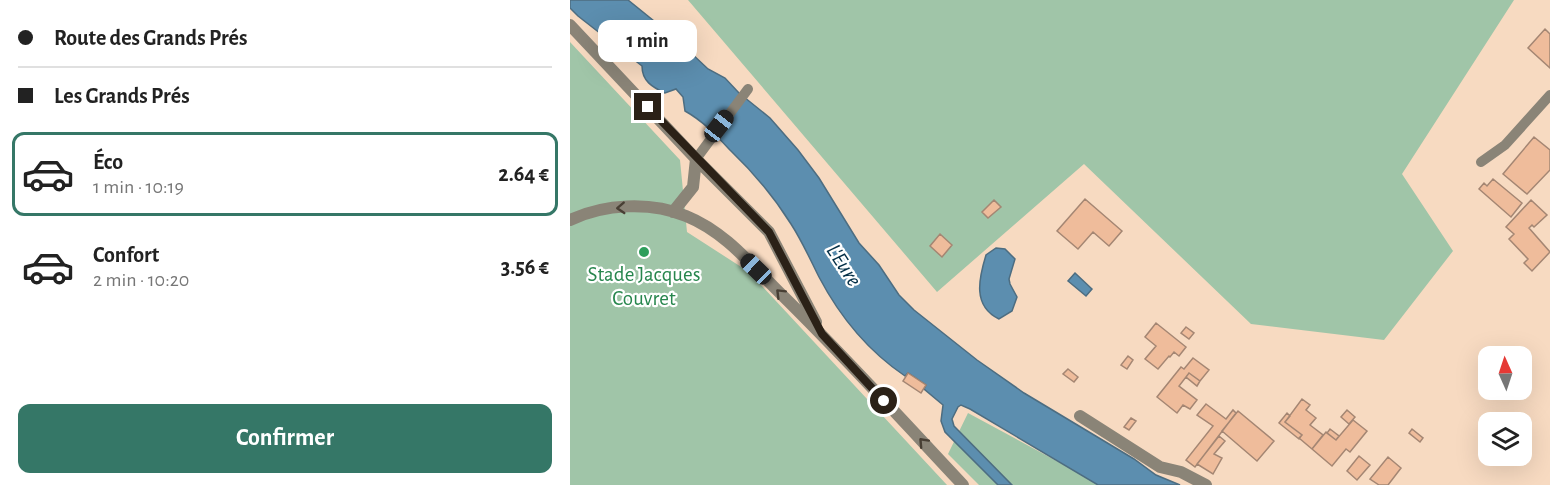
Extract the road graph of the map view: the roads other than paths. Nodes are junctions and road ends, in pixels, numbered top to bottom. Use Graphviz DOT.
graph roads {
  1 [pos="570,25"];
  2 [pos="748,89"];
  3 [pos="1550,95"];
  4 [pos="696,159"];
  5 [pos="1481,162"];
  6 [pos="673,212"];
  7 [pos="570,220"];
  8 [pos="822,334"];
  9 [pos="1080,416"];
  10 [pos="963,485"];
  11 [pos="1206,485"];
  1 -- 4 [label="street"];
  2 -- 4 [label="lane"];
  3 -- 5 [label="lane"];
  4 -- 6 [label="street"];
  4 -- 8 [label="street"];
  6 -- 7 [label="street, one-way"];
  8 -- 6 [label="street, one-way"];
  10 -- 8 [label="street, one-way"];
  9 -- 11 [label="street"];
}
